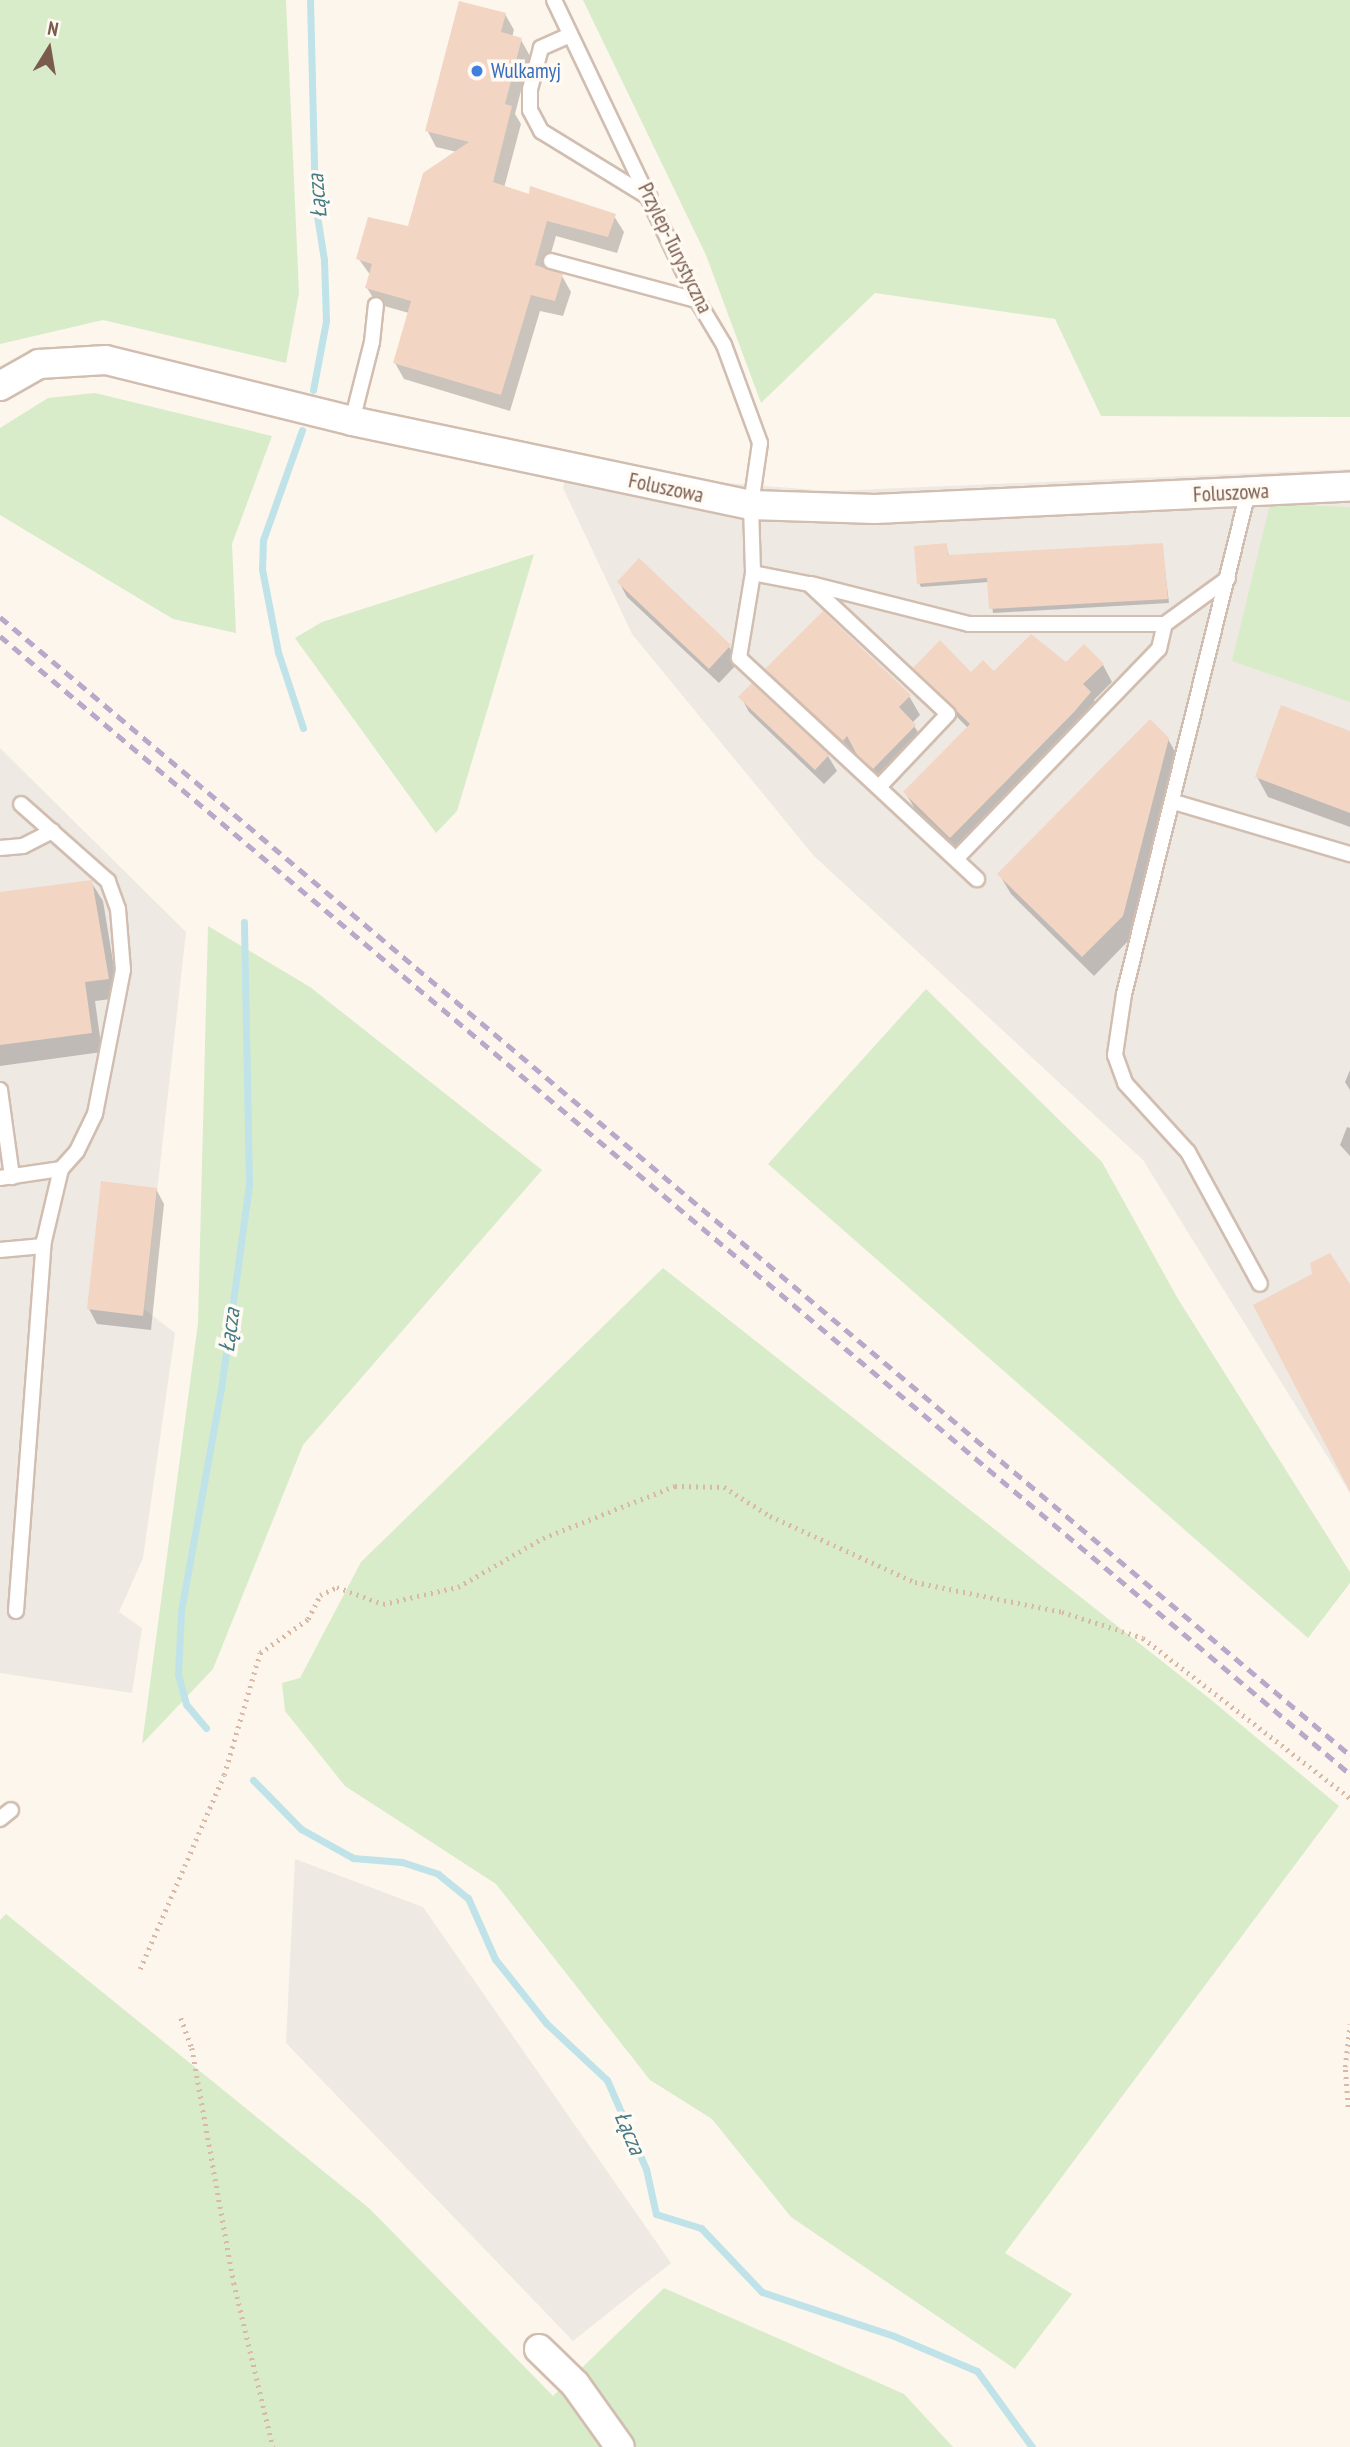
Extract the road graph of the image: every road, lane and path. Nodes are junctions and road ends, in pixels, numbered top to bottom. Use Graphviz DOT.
graph roads {
  1 [pos="554,0"];
  2 [pos="570,35"];
  3 [pos="651,199"];
  4 [pos="551,261"];
  5 [pos="697,300"];
  6 [pos="376,305"];
  7 [pos="0,386"];
  8 [pos="352,421"];
  9 [pos="1350,487"];
  10 [pos="1248,492"];
  11 [pos="751,505"];
  12 [pos="753,573"];
  13 [pos="1228,578"];
  14 [pos="809,584"];
  15 [pos="1166,624"];
  16 [pos="879,787"];
  17 [pos="1174,802"];
  18 [pos="21,804"];
  19 [pos="52,831"];
  20 [pos="0,848"];
  21 [pos="1350,855"];
  22 [pos="956,859"];
  23 [pos="977,879"];
  24 [pos="0,1090"];
  25 [pos="61,1169"];
  26 [pos="6,1177"];
  27 [pos="43,1246"];
  28 [pos="0,1250"];
  29 [pos="1260,1284"];
  30 [pos="16,1611"];
  31 [pos="1350,1798"];
  32 [pos="141,1969"];
  33 [pos="181,2018"];
  34 [pos="1350,2024"];
  35 [pos="1348,2107"];
  36 [pos="539,2349"];
  37 [pos="272,2447"];
  38 [pos="620,2447"];
  1 -- 2 [label="lane, Przylep-Turystyczna"];
  2 -- 3 [label="lane, Przylep-Turystyczna"];
  2 -- 3 [label="lane"];
  3 -- 5 [label="lane, Przylep-Turystyczna"];
  4 -- 5 [label="lane"];
  5 -- 11 [label="lane, Przylep-Turystyczna"];
  6 -- 8 [label="lane"];
  7 -- 8 [label="street, Foluszowa"];
  8 -- 11 [label="street, Foluszowa"];
  9 -- 10 [label="street, Foluszowa"];
  10 -- 11 [label="street, Foluszowa"];
  10 -- 13 [label="lane"];
  11 -- 12 [label="lane, Przylep-Turystyczna"];
  12 -- 14 [label="lane"];
  12 -- 16 [label="lane, Przylep-Turystyczna"];
  13 -- 15 [label="lane"];
  13 -- 17 [label="lane"];
  14 -- 15 [label="lane"];
  14 -- 16 [label="lane"];
  15 -- 22 [label="lane"];
  16 -- 22 [label="lane"];
  17 -- 21 [label="lane"];
  17 -- 29 [label="lane"];
  18 -- 19 [label="lane"];
  19 -- 20 [label="lane"];
  19 -- 25 [label="lane"];
  22 -- 23 [label="lane"];
  24 -- 26 [label="lane"];
  25 -- 26 [label="lane"];
  25 -- 27 [label="lane"];
  27 -- 28 [label="lane"];
  27 -- 30 [label="lane"];
  31 -- 32 [label="path"];
  33 -- 37 [label="path"];
  34 -- 35 [label="path"];
  36 -- 38 [label="street"];
}
